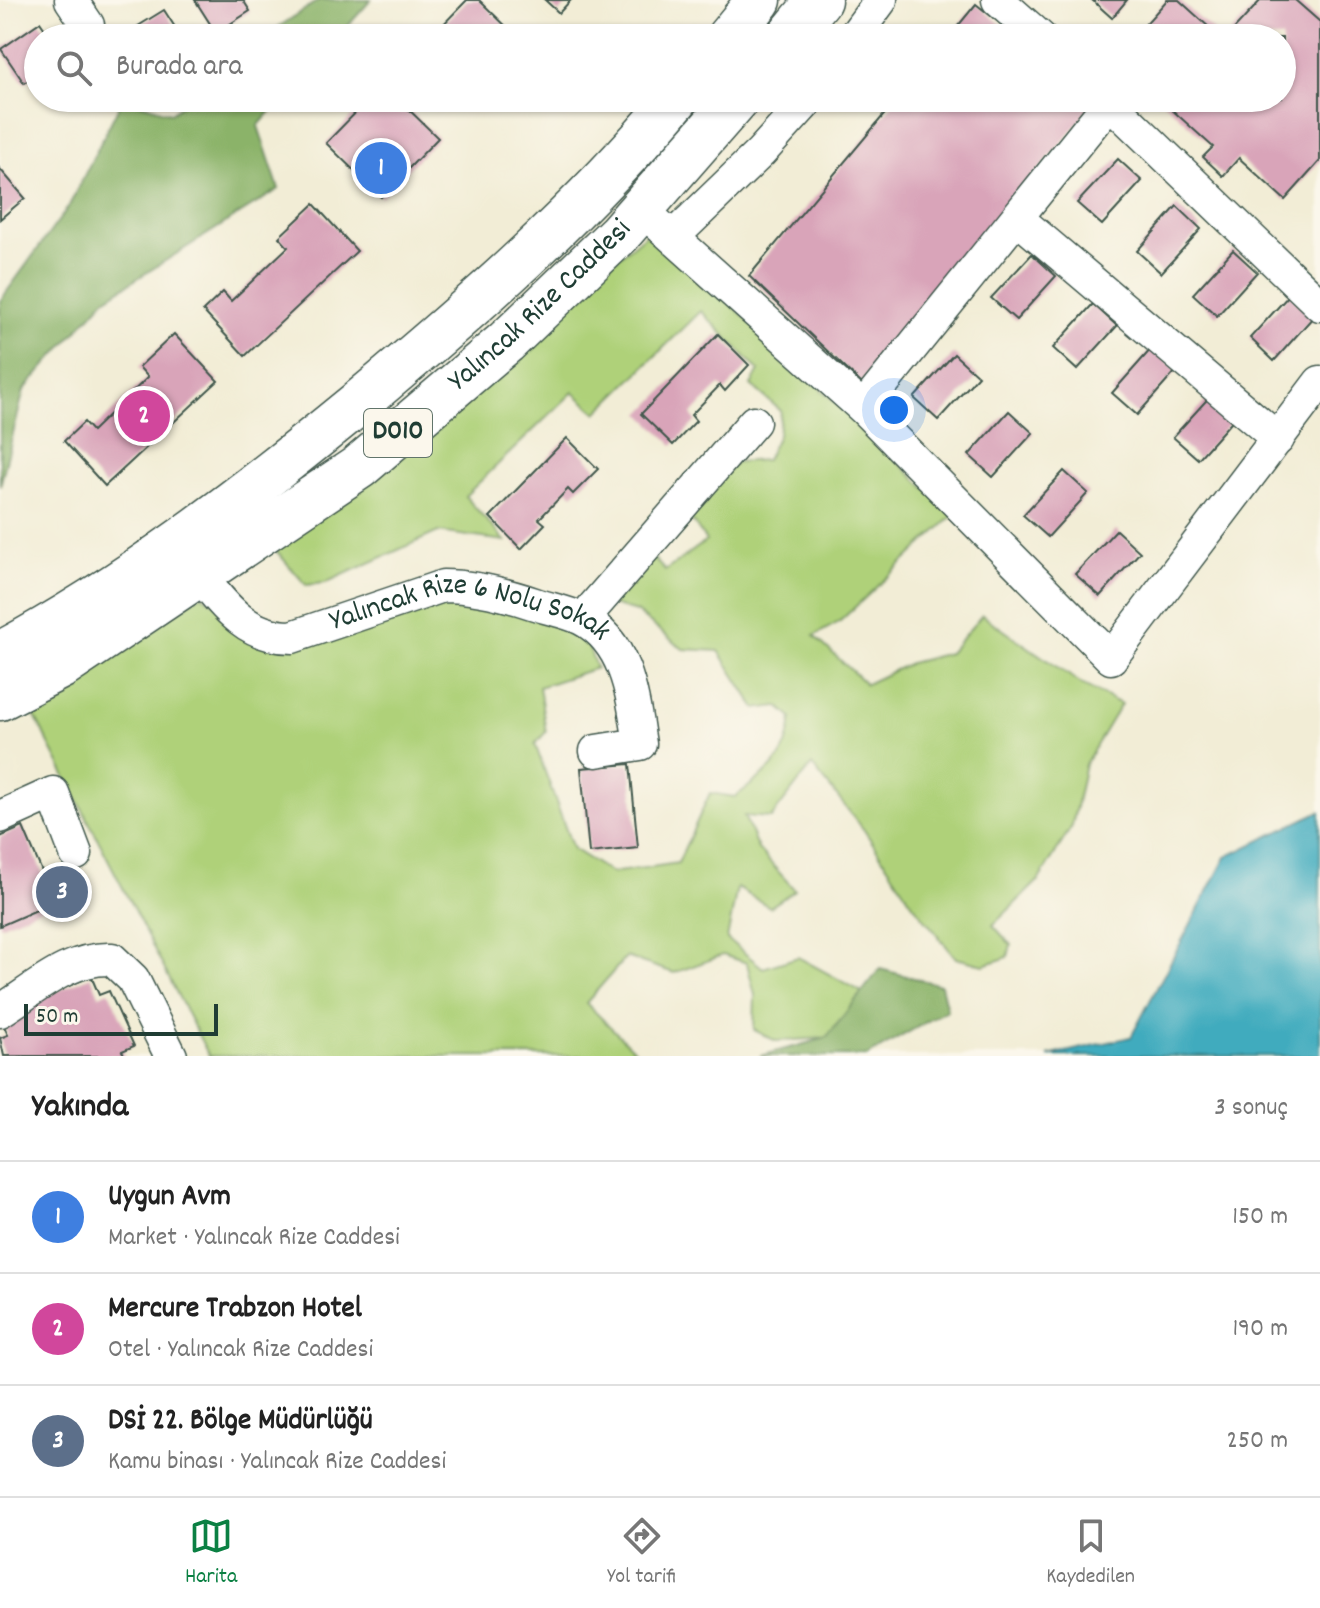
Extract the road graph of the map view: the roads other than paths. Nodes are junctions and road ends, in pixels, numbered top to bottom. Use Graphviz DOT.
graph roads {
  1 [pos="759,0"];
  2 [pos="819,0"];
  3 [pos="881,0"];
  4 [pos="998,0"];
  5 [pos="739,24"];
  6 [pos="799,24"];
  7 [pos="863,24"];
  8 [pos="1025,24"];
  9 [pos="664,112"];
  10 [pos="726,112"];
  11 [pos="797,112"];
  12 [pos="1099,112"];
  13 [pos="1120,112"];
  14 [pos="641,209"];
  15 [pos="1017,218"];
  16 [pos="673,237"];
  17 [pos="1320,305"];
  18 [pos="1320,382"];
  19 [pos="863,408"];
  20 [pos="754,422"];
  21 [pos="1278,439"];
  22 [pos="199,574"];
  23 [pos="583,619"];
  24 [pos="0,654"];
  25 [pos="0,698"];
  26 [pos="596,751"];
  27 [pos="0,817"];
  28 [pos="76,854"];
  29 [pos="0,1011"];
  30 [pos="171,1056"];
  1 -- 5 [label="highway"];
  2 -- 6 [label="highway"];
  3 -- 7 [label="lane"];
  4 -- 8 [label="lane"];
  9 -- 24 [label="highway, Yalıncak Rize Caddesi"];
  10 -- 14 [label="highway, Yalıncak Rize Caddesi / D010"];
  11 -- 16 [label="lane"];
  12 -- 15 [label="lane"];
  13 -- 17 [label="lane"];
  14 -- 16 [label="lane"];
  14 -- 22 [label="highway, Yalıncak Rize Caddesi / D010"];
  15 -- 19 [label="lane"];
  15 -- 21 [label="lane"];
  16 -- 19 [label="lane"];
  18 -- 21 [label="lane"];
  19 -- 21 [label="lane"];
  20 -- 23 [label="lane"];
  22 -- 23 [label="lane, Yalıncak Rize 6 Nolu Sokak"];
  22 -- 25 [label="highway, Yalıncak Rize Caddesi / D010"];
  23 -- 26 [label="lane, Yalıncak Rize 6 Nolu Sokak"];
  27 -- 28 [label="lane"];
  29 -- 30 [label="lane"];
}
